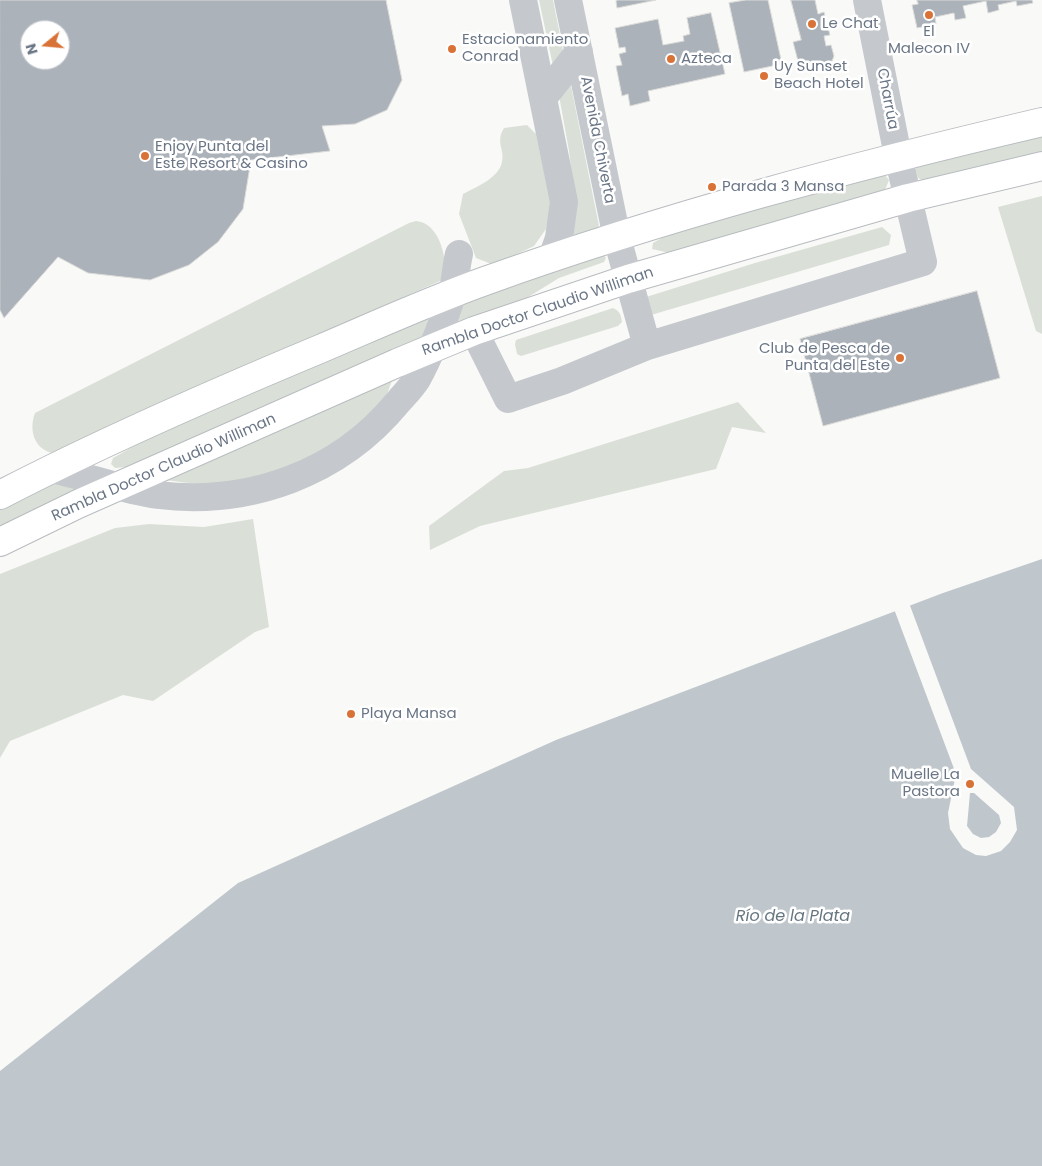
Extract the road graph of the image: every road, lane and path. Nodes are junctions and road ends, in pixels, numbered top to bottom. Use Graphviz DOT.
graph roads {
  1 [pos="523,0"];
  2 [pos="568,0"];
  3 [pos="867,0"];
  4 [pos="579,52"];
  5 [pos="543,98"];
  6 [pos="1042,122"];
  7 [pos="898,156"];
  8 [pos="1042,166"];
  9 [pos="908,198"];
  10 [pos="616,238"];
  11 [pos="459,254"];
  12 [pos="552,258"];
  13 [pos="628,279"];
  14 [pos="452,294"];
  15 [pos="474,332"];
  16 [pos="647,346"];
  17 [pos="430,349"];
  18 [pos="51,468"];
  19 [pos="121,486"];
  20 [pos="0,495"];
  21 [pos="0,542"];
  1 -- 5 [label="street"];
  2 -- 4 [label="street, Avenida Chiverta"];
  3 -- 7 [label="street, Charrúa"];
  4 -- 5 [label="street"];
  4 -- 10 [label="street, Avenida Chiverta"];
  5 -- 12 [label="street"];
  6 -- 7 [label="main road"];
  7 -- 9 [label="street, Charrúa"];
  7 -- 10 [label="main road"];
  8 -- 9 [label="main road, Rambla Doctor Claudio Williman"];
  9 -- 13 [label="main road, Rambla Doctor Claudio Williman"];
  9 -- 16 [label="street, Charrúa"];
  10 -- 12 [label="main road"];
  10 -- 13 [label="street, Avenida Chiverta"];
  11 -- 14 [label="street"];
  12 -- 14 [label="main road"];
  13 -- 15 [label="main road, Rambla Doctor Claudio Williman"];
  13 -- 16 [label="street, Avenida Chiverta"];
  14 -- 17 [label="street"];
  14 -- 18 [label="main road"];
  15 -- 16 [label="street"];
  15 -- 17 [label="main road, Rambla Doctor Claudio Williman"];
  17 -- 19 [label="main road, Rambla Doctor Claudio Williman"];
  17 -- 19 [label="street"];
  18 -- 19 [label="street"];
  18 -- 20 [label="main road"];
  19 -- 21 [label="main road, Rambla Doctor Claudio Williman"];
}
